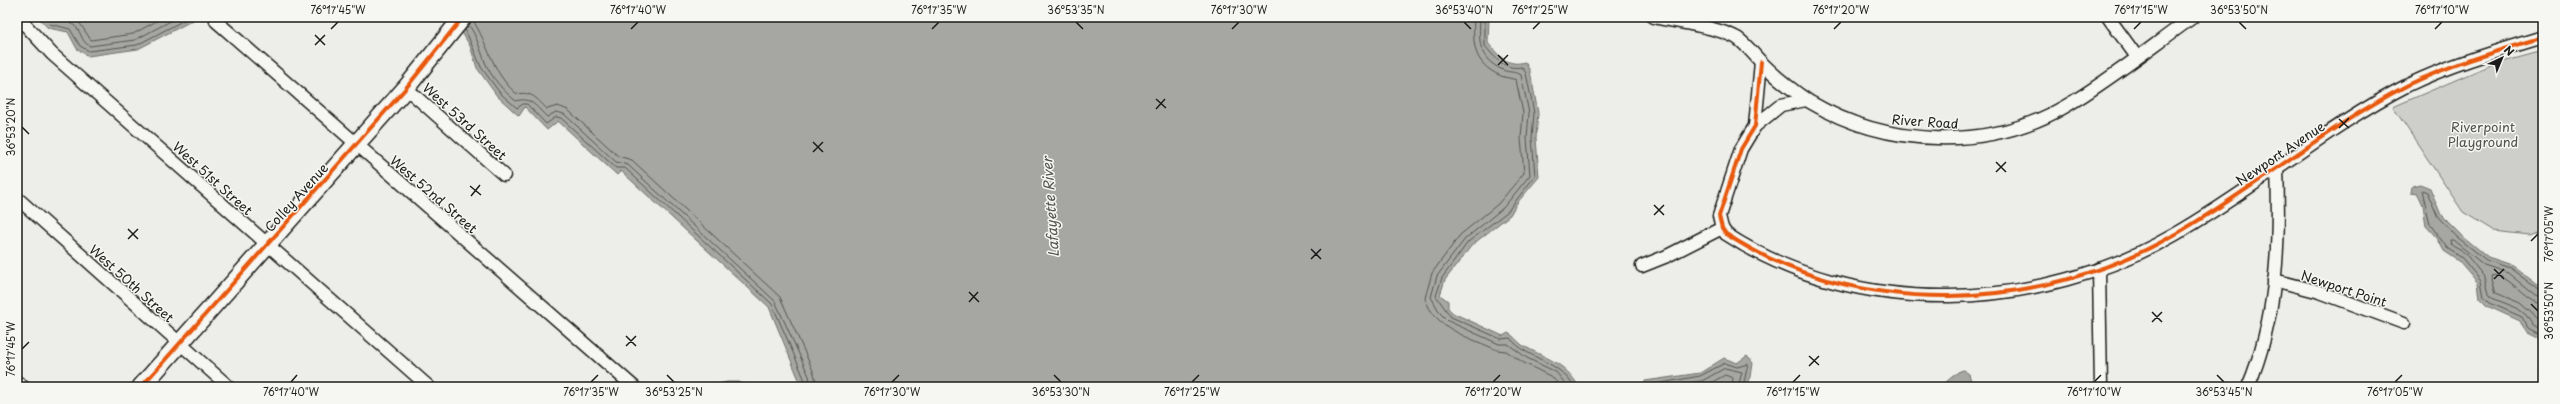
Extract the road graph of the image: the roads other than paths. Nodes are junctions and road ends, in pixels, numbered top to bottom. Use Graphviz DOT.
graph roads {
  1 [pos="18,17"];
  2 [pos="1654,17"];
  3 [pos="2108,17"];
  4 [pos="2193,17"];
  5 [pos="461,19"];
  6 [pos="216,21"];
  7 [pos="2543,37"];
  8 [pos="2137,57"];
  9 [pos="1762,62"];
  10 [pos="406,88"];
  11 [pos="1806,100"];
  12 [pos="1755,126"];
  13 [pos="356,144"];
  14 [pos="2277,169"];
  15 [pos="504,175"];
  16 [pos="17,198"];
  17 [pos="1722,228"];
  18 [pos="267,244"];
  19 [pos="1642,266"];
  20 [pos="2099,269"];
  21 [pos="2274,280"];
  22 [pos="2404,323"];
  23 [pos="180,344"];
  24 [pos="17,384"];
  25 [pos="20,387"];
  26 [pos="141,387"];
  27 [pos="229,387"];
  28 [pos="429,387"];
  29 [pos="634,387"];
  30 [pos="2101,387"];
  31 [pos="2248,387"];
  1 -- 18 [label="street, West 51st Street"];
  2 -- 9 [label="street, River Road"];
  3 -- 8 [label="street"];
  4 -- 8 [label="street, River Road"];
  5 -- 10 [label="main road, Colley Avenue"];
  6 -- 13 [label="street, West 52nd Street"];
  7 -- 14 [label="street, Newport Avenue"];
  8 -- 11 [label="street, River Road"];
  9 -- 11 [label="street, River Road"];
  9 -- 12 [label="street"];
  10 -- 13 [label="main road, Colley Avenue"];
  10 -- 15 [label="street, West 53rd Street"];
  11 -- 12 [label="street"];
  12 -- 17 [label="street"];
  13 -- 18 [label="main road, Colley Avenue"];
  13 -- 29 [label="street, West 52nd Street"];
  14 -- 20 [label="street, Newport Avenue"];
  14 -- 21 [label="street"];
  16 -- 23 [label="street, West 50th Street"];
  17 -- 19 [label="street"];
  17 -- 20 [label="street, Newport Avenue"];
  18 -- 23 [label="main road, Colley Avenue"];
  18 -- 28 [label="street, West 51st Street"];
  20 -- 30 [label="street"];
  21 -- 22 [label="street, Newport Point"];
  21 -- 31 [label="street"];
  23 -- 26 [label="main road, Colley Avenue"];
  23 -- 27 [label="street, West 50th Street"];
  24 -- 25 [label="street"];
}
